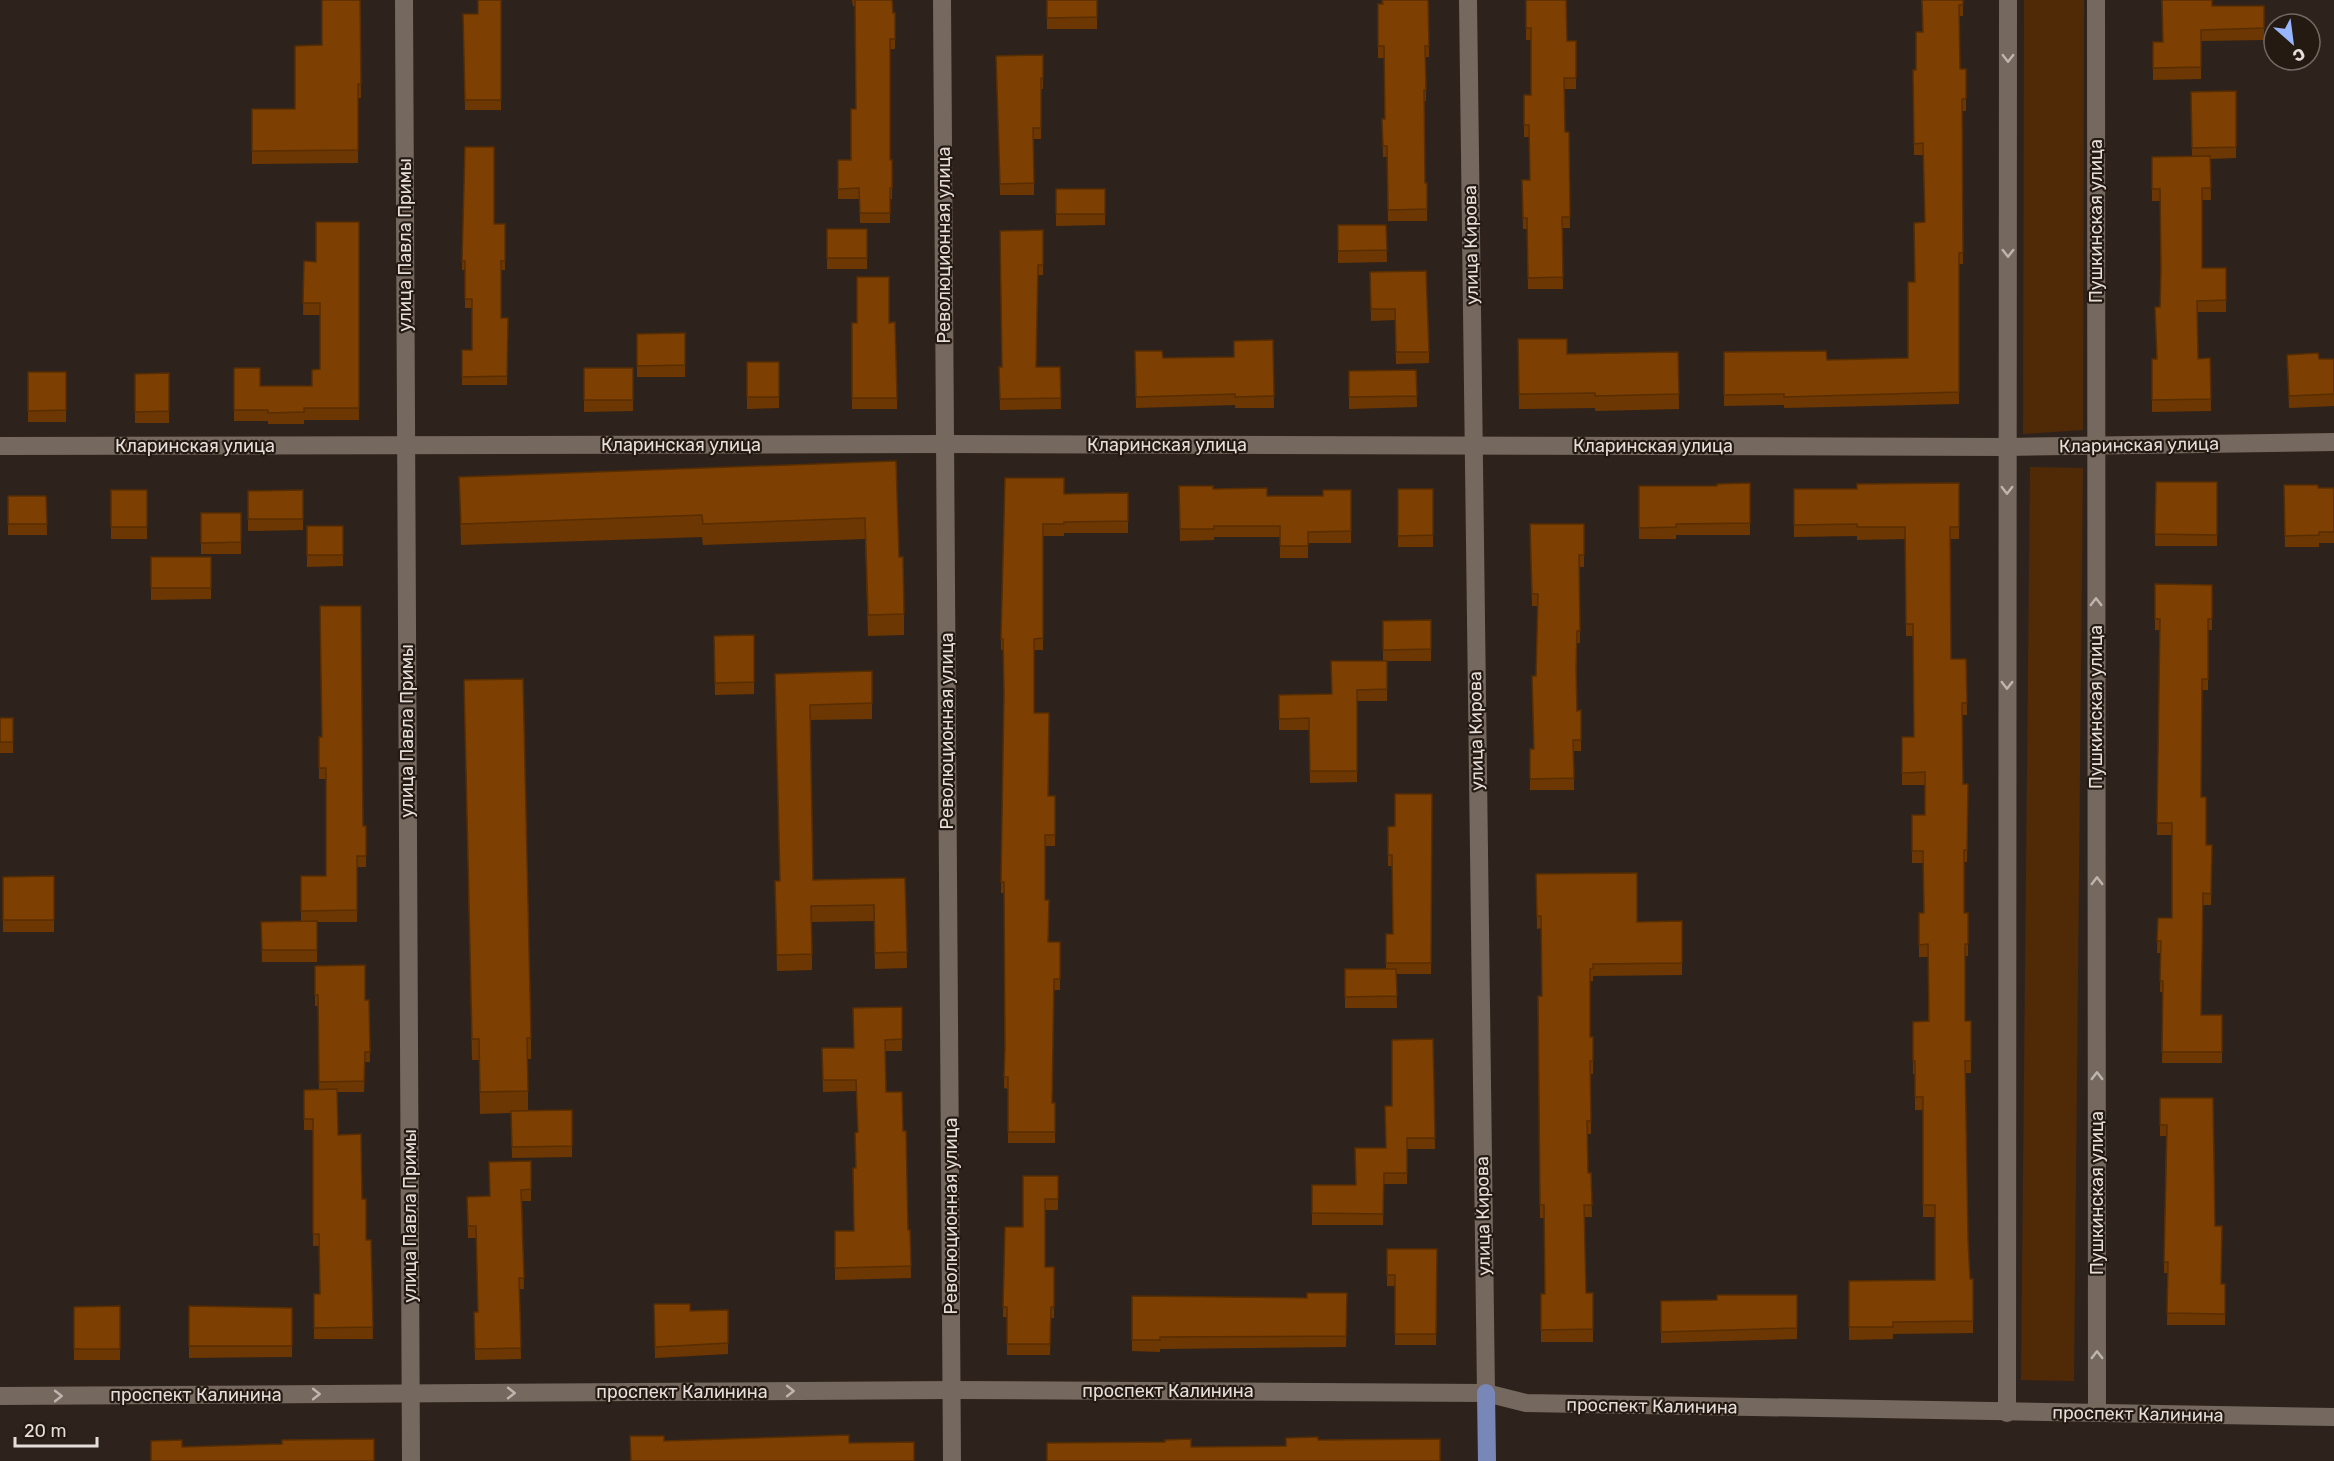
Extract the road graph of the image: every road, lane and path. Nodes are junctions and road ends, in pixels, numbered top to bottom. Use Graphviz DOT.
graph roads {
  1 [pos="404,0"];
  2 [pos="942,0"];
  3 [pos="1468,0"];
  4 [pos="2008,0"];
  5 [pos="2096,0"];
  6 [pos="2334,442"];
  7 [pos="945,444"];
  8 [pos="1472,445"];
  9 [pos="2096,445"];
  10 [pos="0,446"];
  11 [pos="405,446"];
  12 [pos="2007,447"];
  13 [pos="952,1390"];
  14 [pos="1486,1393"];
  15 [pos="411,1394"];
  16 [pos="0,1396"];
  17 [pos="2007,1413"];
  18 [pos="2097,1413"];
  19 [pos="2334,1418"];
  20 [pos="411,1461"];
  21 [pos="952,1461"];
  22 [pos="1487,1461"];
  1 -- 11 [label="street, улица Павла Примы"];
  2 -- 7 [label="street, Революционная улица"];
  3 -- 8 [label="street, улица Кирова"];
  4 -- 12 [label="street, one-way"];
  5 -- 9 [label="street, Пушкинская улица"];
  6 -- 9 [label="street, Кларинская улица"];
  7 -- 8 [label="street, Кларинская улица"];
  7 -- 11 [label="street, Кларинская улица"];
  7 -- 13 [label="street, Революционная улица"];
  8 -- 12 [label="street, Кларинская улица"];
  8 -- 14 [label="street, улица Кирова"];
  9 -- 12 [label="street, Кларинская улица"];
  18 -- 9 [label="street, Пушкинская улица, one-way"];
  10 -- 11 [label="street, Кларинская улица"];
  11 -- 15 [label="street, улица Павла Примы"];
  12 -- 17 [label="street, one-way"];
  13 -- 14 [label="street, проспект Калинина"];
  15 -- 13 [label="street, проспект Калинина, one-way"];
  13 -- 21 [label="street, Революционная улица"];
  14 -- 17 [label="street, проспект Калинина"];
  14 -- 22 [label="main road, улица Кирова"];
  16 -- 15 [label="street, проспект Калинина, one-way"];
  15 -- 20 [label="street, улица Павла Примы"];
  17 -- 18 [label="street, проспект Калинина"];
  18 -- 19 [label="street, проспект Калинина"];
}
